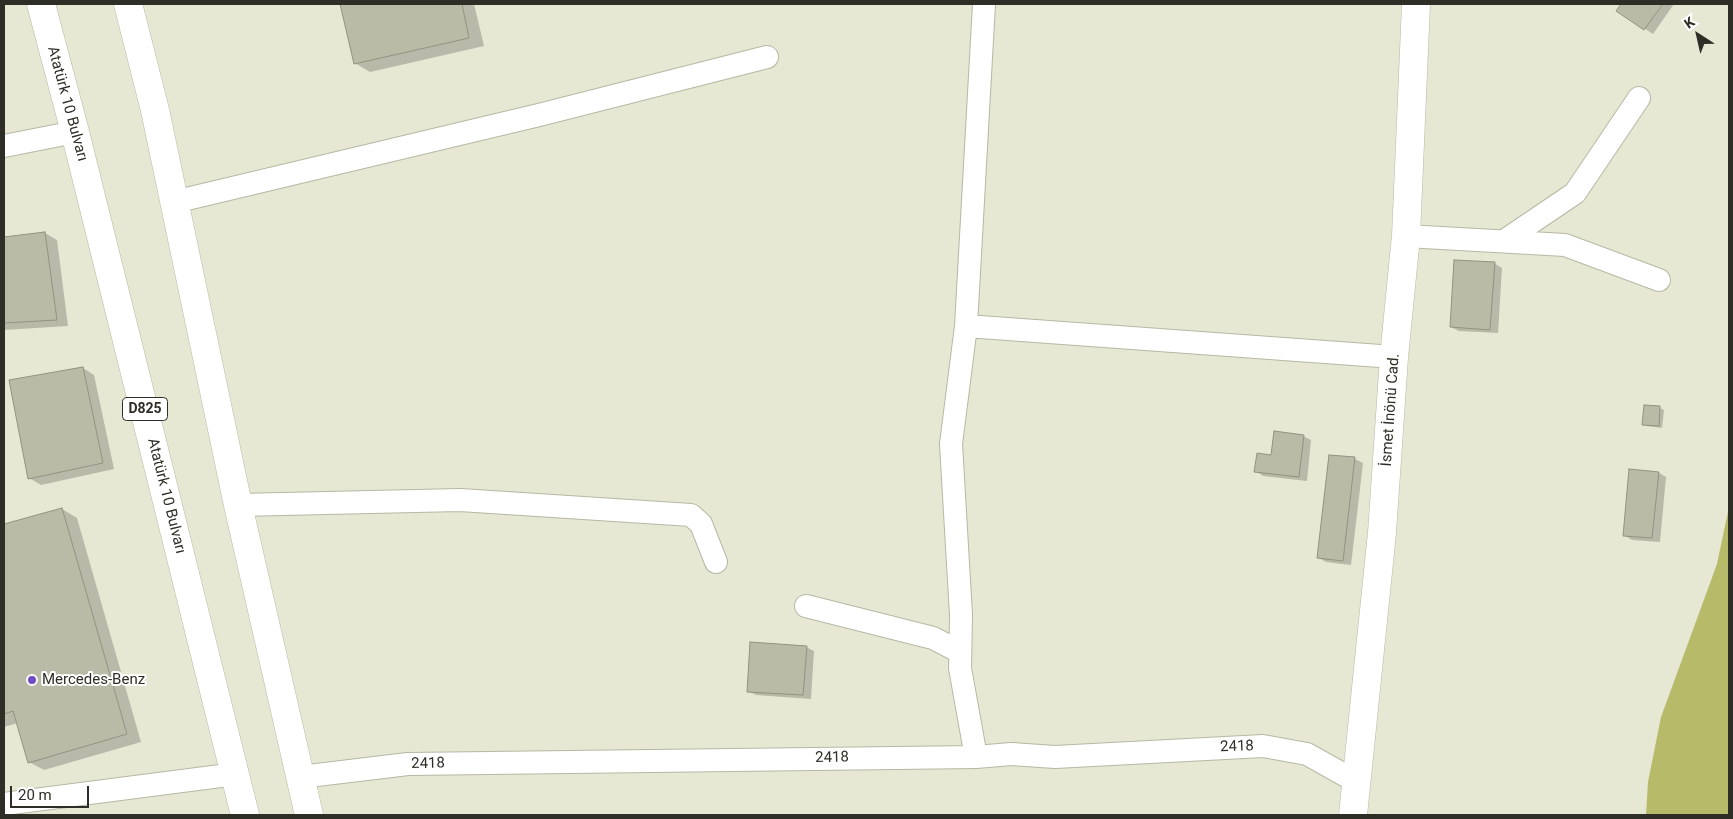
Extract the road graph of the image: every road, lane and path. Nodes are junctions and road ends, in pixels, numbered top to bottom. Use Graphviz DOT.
graph roads {
  1 [pos="41,4"];
  2 [pos="128,4"];
  3 [pos="984,4"];
  4 [pos="1416,4"];
  5 [pos="767,57"];
  6 [pos="1639,98"];
  7 [pos="75,132"];
  8 [pos="4,146"];
  9 [pos="174,202"];
  10 [pos="1406,236"];
  11 [pos="1504,241"];
  12 [pos="1659,280"];
  13 [pos="966,326"];
  14 [pos="1394,357"];
  15 [pos="238,505"];
  16 [pos="716,562"];
  17 [pos="806,606"];
  18 [pos="960,652"];
  19 [pos="976,757"];
  20 [pos="236,774"];
  21 [pos="300,777"];
  22 [pos="1357,782"];
  23 [pos="4,804"];
  24 [pos="245,815"];
  25 [pos="309,815"];
  26 [pos="1352,815"];
  1 -- 7 [label="main road, Atatürk 10 Bulvarı / D825"];
  2 -- 9 [label="main road"];
  3 -- 13 [label="street"];
  4 -- 10 [label="main road, İsmet İnönü Cad."];
  5 -- 9 [label="street"];
  6 -- 11 [label="street"];
  7 -- 8 [label="street"];
  7 -- 20 [label="main road, Atatürk 10 Bulvarı / D825"];
  9 -- 15 [label="main road"];
  10 -- 11 [label="street"];
  10 -- 14 [label="main road, İsmet İnönü Cad."];
  11 -- 12 [label="street"];
  13 -- 14 [label="street"];
  13 -- 18 [label="street"];
  14 -- 22 [label="main road, İsmet İnönü Cad."];
  15 -- 16 [label="street"];
  15 -- 21 [label="main road"];
  17 -- 18 [label="street"];
  18 -- 19 [label="street"];
  19 -- 21 [label="street, 2418"];
  19 -- 22 [label="street, 2418"];
  20 -- 23 [label="street"];
  20 -- 24 [label="main road, Atatürk 10 Bulvarı / D825"];
  21 -- 25 [label="main road"];
  22 -- 26 [label="main road, İsmet İnönü Cad."];
}
